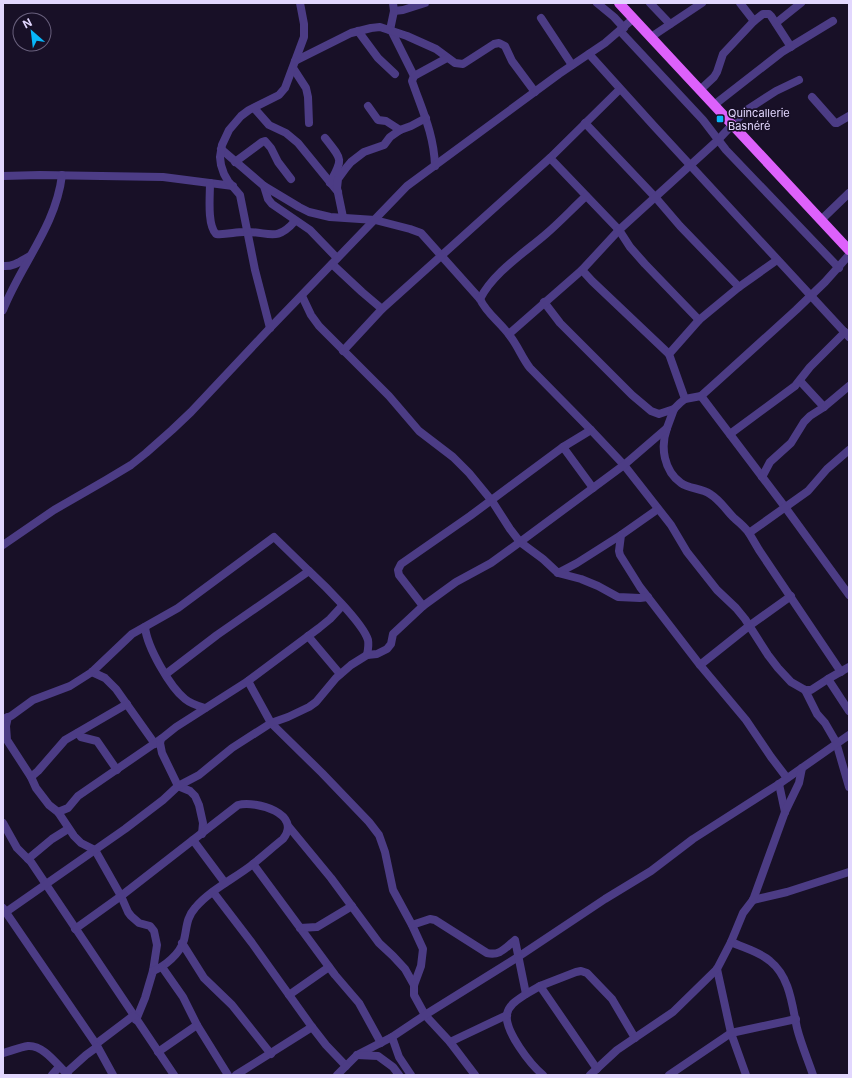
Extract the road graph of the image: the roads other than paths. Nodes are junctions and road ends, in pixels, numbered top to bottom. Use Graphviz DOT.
graph roads {
  1 [pos="300,3"];
  2 [pos="425,3"];
  3 [pos="597,3"];
  4 [pos="619,3"];
  5 [pos="650,3"];
  6 [pos="702,3"];
  7 [pos="740,3"];
  8 [pos="800,3"];
  9 [pos="690,6"];
  10 [pos="394,7"];
  11 [pos="541,18"];
  12 [pos="634,18"];
  13 [pos="754,21"];
  14 [pos="832,21"];
  15 [pos="776,23"];
  16 [pos="670,24"];
  17 [pos="622,29"];
  18 [pos="390,30"];
  19 [pos="358,31"];
  20 [pos="651,37"];
  21 [pos="791,47"];
  22 [pos="589,54"];
  23 [pos="447,58"];
  24 [pos="294,64"];
  25 [pos="572,65"];
  26 [pos="395,74"];
  27 [pos="414,76"];
  28 [pos="799,80"];
  29 [pos="620,89"];
  30 [pos="700,90"];
  31 [pos="535,92"];
  32 [pos="812,97"];
  33 [pos="714,105"];
  34 [pos="368,106"];
  35 [pos="254,108"];
  36 [pos="849,116"];
  37 [pos="426,118"];
  38 [pos="309,123"];
  39 [pos="585,123"];
  40 [pos="732,124"];
  41 [pos="400,130"];
  42 [pos="325,138"];
  43 [pos="718,140"];
  44 [pos="221,149"];
  45 [pos="550,158"];
  46 [pos="235,162"];
  47 [pos="435,166"];
  48 [pos="691,166"];
  49 [pos="62,175"];
  50 [pos="3,176"];
  51 [pos="291,179"];
  52 [pos="210,183"];
  53 [pos="330,183"];
  54 [pos="233,186"];
  55 [pos="264,186"];
  56 [pos="338,192"];
  57 [pos="849,193"];
  58 [pos="586,196"];
  59 [pos="656,198"];
  60 [pos="343,217"];
  61 [pos="375,220"];
  62 [pos="820,220"];
  63 [pos="295,221"];
  64 [pos="619,230"];
  65 [pos="248,232"];
  66 [pos="849,250"];
  67 [pos="31,255"];
  68 [pos="849,255"];
  69 [pos="442,256"];
  70 [pos="777,260"];
  71 [pos="335,261"];
  72 [pos="3,266"];
  73 [pos="838,268"];
  74 [pos="582,270"];
  75 [pos="739,287"];
  76 [pos="812,295"];
  77 [pos="302,296"];
  78 [pos="480,299"];
  79 [pos="544,302"];
  80 [pos="382,309"];
  81 [pos="3,310"];
  82 [pos="699,320"];
  83 [pos="270,328"];
  84 [pos="509,334"];
  85 [pos="847,334"];
  86 [pos="343,351"];
  87 [pos="670,354"];
  88 [pos="800,381"];
  89 [pos="849,386"];
  90 [pos="701,396"];
  91 [pos="685,399"];
  92 [pos="824,407"];
  93 [pos="674,409"];
  94 [pos="667,428"];
  95 [pos="591,430"];
  96 [pos="730,434"];
  97 [pos="563,447"];
  98 [pos="849,450"];
  99 [pos="624,465"];
  100 [pos="762,477"];
  101 [pos="593,488"];
  102 [pos="492,501"];
  103 [pos="785,507"];
  104 [pos="658,509"];
  105 [pos="749,533"];
  106 [pos="621,535"];
  107 [pos="520,542"];
  108 [pos="3,545"];
  109 [pos="309,571"];
  110 [pos="558,573"];
  111 [pos="849,595"];
  112 [pos="791,596"];
  113 [pos="648,597"];
  114 [pos="342,606"];
  115 [pos="423,606"];
  116 [pos="749,626"];
  117 [pos="145,628"];
  118 [pos="308,636"];
  119 [pos="368,655"];
  120 [pos="700,665"];
  121 [pos="849,667"];
  122 [pos="92,672"];
  123 [pos="841,672"];
  124 [pos="166,674"];
  125 [pos="340,674"];
  126 [pos="828,679"];
  127 [pos="248,681"];
  128 [pos="805,690"];
  129 [pos="127,704"];
  130 [pos="205,708"];
  131 [pos="849,711"];
  132 [pos="5,718"];
  133 [pos="271,723"];
  134 [pos="78,733"];
  135 [pos="849,735"];
  136 [pos="158,741"];
  137 [pos="836,742"];
  138 [pos="802,768"];
  139 [pos="116,770"];
  140 [pos="31,776"];
  141 [pos="787,778"];
  142 [pos="779,784"];
  143 [pos="178,786"];
  144 [pos="849,787"];
  145 [pos="58,812"];
  146 [pos="786,812"];
  147 [pos="3,824"];
  148 [pos="289,827"];
  149 [pos="68,829"];
  150 [pos="202,834"];
  151 [pos="193,840"];
  152 [pos="95,850"];
  153 [pos="28,859"];
  154 [pos="253,864"];
  155 [pos="849,872"];
  156 [pos="225,883"];
  157 [pos="46,886"];
  158 [pos="213,892"];
  159 [pos="121,896"];
  160 [pos="753,900"];
  161 [pos="352,906"];
  162 [pos="5,910"];
  163 [pos="412,925"];
  164 [pos="300,928"];
  165 [pos="75,929"];
  166 [pos="731,942"];
  167 [pos="182,943"];
  168 [pos="518,957"];
  169 [pos="162,967"];
  170 [pos="329,967"];
  171 [pos="717,969"];
  172 [pos="152,971"];
  173 [pos="414,985"];
  174 [pos="540,986"];
  175 [pos="526,994"];
  176 [pos="289,995"];
  177 [pos="425,1014"];
  178 [pos="507,1014"];
  179 [pos="135,1018"];
  180 [pos="796,1019"];
  181 [pos="197,1025"];
  182 [pos="312,1027"];
  183 [pos="731,1033"];
  184 [pos="392,1037"];
  185 [pos="635,1038"];
  186 [pos="450,1042"];
  187 [pos="381,1043"];
  188 [pos="96,1046"];
  189 [pos="158,1052"];
  190 [pos="3,1053"];
  191 [pos="271,1054"];
  192 [pos="357,1055"];
  193 [pos="346,1066"];
  194 [pos="59,1067"];
  195 [pos="597,1069"];
  196 [pos="67,1074"];
  197 [pos="52,1075"];
  198 [pos="113,1075"];
  199 [pos="174,1075"];
  200 [pos="228,1075"];
  201 [pos="236,1075"];
  202 [pos="337,1075"];
  203 [pos="399,1075"];
  204 [pos="410,1075"];
  205 [pos="475,1075"];
  206 [pos="544,1075"];
  207 [pos="590,1075"];
  208 [pos="669,1075"];
  209 [pos="746,1075"];
  210 [pos="813,1075"];
  1 -- 24 [label="street"];
  2 -- 10 [label="street"];
  3 -- 17 [label="street"];
  4 -- 12 [label="main road"];
  5 -- 16 [label="street"];
  6 -- 9 [label="street"];
  7 -- 13 [label="street"];
  8 -- 15 [label="street"];
  9 -- 16 [label="street"];
  10 -- 18 [label="street"];
  11 -- 25 [label="street"];
  12 -- 17 [label="street"];
  12 -- 20 [label="main road"];
  13 -- 15 [label="street"];
  13 -- 30 [label="street"];
  14 -- 21 [label="street"];
  15 -- 21 [label="street"];
  16 -- 20 [label="street"];
  17 -- 22 [label="street"];
  17 -- 43 [label="street"];
  18 -- 19 [label="street"];
  18 -- 23 [label="street"];
  18 -- 27 [label="street"];
  19 -- 24 [label="street"];
  19 -- 26 [label="street"];
  20 -- 30 [label="main road"];
  21 -- 33 [label="street"];
  22 -- 25 [label="street"];
  22 -- 29 [label="street"];
  23 -- 27 [label="street"];
  23 -- 31 [label="street"];
  24 -- 35 [label="street"];
  24 -- 38 [label="street"];
  25 -- 31 [label="street"];
  27 -- 37 [label="street"];
  28 -- 40 [label="street"];
  29 -- 39 [label="street"];
  29 -- 48 [label="street"];
  30 -- 33 [label="main road"];
  31 -- 47 [label="street"];
  32 -- 36 [label="street"];
  33 -- 40 [label="main road"];
  34 -- 41 [label="street"];
  35 -- 44 [label="street"];
  35 -- 53 [label="street"];
  37 -- 41 [label="street"];
  37 -- 47 [label="street"];
  39 -- 45 [label="street"];
  39 -- 59 [label="street"];
  40 -- 43 [label="street"];
  40 -- 62 [label="main road"];
  41 -- 56 [label="street"];
  42 -- 53 [label="street"];
  43 -- 48 [label="street"];
  43 -- 73 [label="street"];
  44 -- 46 [label="street"];
  44 -- 54 [label="street"];
  45 -- 58 [label="street"];
  45 -- 69 [label="street"];
  46 -- 51 [label="street"];
  46 -- 55 [label="street"];
  47 -- 61 [label="street"];
  48 -- 59 [label="street"];
  48 -- 70 [label="street"];
  49 -- 50 [label="street"];
  49 -- 52 [label="street"];
  49 -- 67 [label="street"];
  52 -- 54 [label="street"];
  52 -- 65 [label="street"];
  53 -- 56 [label="street"];
  54 -- 65 [label="street"];
  55 -- 60 [label="street"];
  55 -- 63 [label="street"];
  56 -- 60 [label="street"];
  57 -- 62 [label="street"];
  58 -- 64 [label="street"];
  58 -- 78 [label="street"];
  59 -- 64 [label="street"];
  59 -- 75 [label="street"];
  60 -- 61 [label="street"];
  61 -- 69 [label="street"];
  61 -- 71 [label="street"];
  62 -- 66 [label="main road"];
  63 -- 65 [label="street"];
  63 -- 71 [label="street"];
  64 -- 74 [label="street"];
  64 -- 82 [label="street"];
  65 -- 83 [label="street"];
  67 -- 72 [label="street"];
  67 -- 81 [label="street"];
  68 -- 73 [label="street"];
  69 -- 78 [label="street"];
  69 -- 80 [label="street"];
  70 -- 75 [label="street"];
  70 -- 76 [label="street"];
  71 -- 77 [label="street"];
  71 -- 80 [label="street"];
  73 -- 76 [label="street"];
  74 -- 79 [label="street"];
  74 -- 87 [label="street"];
  75 -- 82 [label="street"];
  76 -- 85 [label="street"];
  76 -- 90 [label="street"];
  77 -- 83 [label="street"];
  77 -- 86 [label="street"];
  78 -- 84 [label="street"];
  79 -- 84 [label="street"];
  79 -- 93 [label="street"];
  80 -- 86 [label="street"];
  82 -- 87 [label="street"];
  83 -- 108 [label="street"];
  84 -- 95 [label="street"];
  85 -- 88 [label="street"];
  86 -- 102 [label="street"];
  87 -- 91 [label="street"];
  88 -- 92 [label="street"];
  88 -- 96 [label="street"];
  89 -- 92 [label="street"];
  90 -- 91 [label="street"];
  90 -- 96 [label="street"];
  91 -- 93 [label="street"];
  92 -- 100 [label="street"];
  93 -- 94 [label="street"];
  94 -- 99 [label="street"];
  94 -- 105 [label="street"];
  95 -- 97 [label="street"];
  95 -- 99 [label="street"];
  96 -- 100 [label="street"];
  97 -- 101 [label="street"];
  97 -- 102 [label="street"];
  98 -- 103 [label="street"];
  99 -- 101 [label="street"];
  99 -- 104 [label="street"];
  100 -- 103 [label="street"];
  101 -- 107 [label="street"];
  102 -- 107 [label="street"];
  102 -- 115 [label="street"];
  103 -- 105 [label="street"];
  103 -- 111 [label="street"];
  104 -- 106 [label="street"];
  104 -- 116 [label="street"];
  105 -- 112 [label="street"];
  106 -- 110 [label="street"];
  106 -- 113 [label="street"];
  107 -- 110 [label="street"];
  107 -- 115 [label="street"];
  109 -- 114 [label="street"];
  109 -- 117 [label="street"];
  109 -- 124 [label="street"];
  110 -- 113 [label="street"];
  112 -- 116 [label="street"];
  112 -- 123 [label="street"];
  113 -- 120 [label="street"];
  114 -- 118 [label="street"];
  114 -- 119 [label="street"];
  115 -- 119 [label="street"];
  116 -- 120 [label="street"];
  116 -- 128 [label="street"];
  117 -- 122 [label="street"];
  117 -- 124 [label="street"];
  118 -- 125 [label="street"];
  118 -- 127 [label="street"];
  119 -- 125 [label="street"];
  120 -- 141 [label="street"];
  121 -- 123 [label="street"];
  122 -- 129 [label="street"];
  122 -- 132 [label="street"];
  123 -- 126 [label="street"];
  124 -- 130 [label="street"];
  125 -- 133 [label="street"];
  126 -- 128 [label="street"];
  126 -- 131 [label="street"];
  127 -- 130 [label="street"];
  127 -- 133 [label="street"];
  128 -- 137 [label="street"];
  129 -- 134 [label="street"];
  129 -- 136 [label="street"];
  130 -- 136 [label="street"];
  132 -- 140 [label="street"];
  133 -- 143 [label="street"];
  133 -- 163 [label="street"];
  134 -- 139 [label="street"];
  134 -- 140 [label="street"];
  135 -- 137 [label="street"];
  136 -- 139 [label="street"];
  136 -- 143 [label="street"];
  137 -- 138 [label="street"];
  137 -- 144 [label="street"];
  138 -- 141 [label="street"];
  138 -- 146 [label="street"];
  139 -- 145 [label="street"];
  140 -- 145 [label="street"];
  141 -- 142 [label="street"];
  142 -- 146 [label="street"];
  142 -- 168 [label="street"];
  143 -- 150 [label="street"];
  143 -- 152 [label="street"];
  145 -- 149 [label="street"];
  146 -- 160 [label="street"];
  147 -- 153 [label="street"];
  148 -- 150 [label="street"];
  148 -- 154 [label="street"];
  148 -- 161 [label="street"];
  149 -- 152 [label="street"];
  149 -- 153 [label="street"];
  150 -- 151 [label="street"];
  151 -- 156 [label="street"];
  151 -- 159 [label="street"];
  152 -- 157 [label="street"];
  152 -- 159 [label="street"];
  153 -- 157 [label="street"];
  154 -- 156 [label="street"];
  154 -- 164 [label="street"];
  155 -- 160 [label="street"];
  156 -- 158 [label="street"];
  157 -- 162 [label="street"];
  157 -- 165 [label="street"];
  158 -- 167 [label="street"];
  158 -- 176 [label="street"];
  159 -- 165 [label="street"];
  159 -- 172 [label="street"];
  160 -- 166 [label="street"];
  161 -- 164 [label="street"];
  161 -- 173 [label="street"];
  162 -- 188 [label="street"];
  163 -- 168 [label="street"];
  163 -- 173 [label="street"];
  164 -- 170 [label="street"];
  165 -- 179 [label="street"];
  166 -- 171 [label="street"];
  166 -- 180 [label="street"];
  167 -- 169 [label="street"];
  167 -- 191 [label="street"];
  168 -- 175 [label="street"];
  168 -- 177 [label="street"];
  169 -- 172 [label="street"];
  169 -- 181 [label="street"];
  170 -- 176 [label="street"];
  170 -- 187 [label="street"];
  171 -- 183 [label="street"];
  171 -- 185 [label="street"];
  172 -- 179 [label="street"];
  173 -- 177 [label="street"];
  174 -- 175 [label="street"];
  174 -- 185 [label="street"];
  174 -- 195 [label="street"];
  175 -- 178 [label="street"];
  176 -- 182 [label="street"];
  177 -- 184 [label="street"];
  177 -- 186 [label="street"];
  178 -- 186 [label="street"];
  178 -- 206 [label="street"];
  179 -- 188 [label="street"];
  179 -- 189 [label="street"];
  180 -- 183 [label="street"];
  180 -- 210 [label="street"];
  181 -- 189 [label="street"];
  181 -- 200 [label="street"];
  182 -- 191 [label="street"];
  182 -- 193 [label="street"];
  183 -- 208 [label="street"];
  183 -- 209 [label="street"];
  184 -- 187 [label="street"];
  184 -- 204 [label="street"];
  185 -- 195 [label="street"];
  186 -- 205 [label="street"];
  187 -- 192 [label="street"];
  188 -- 196 [label="street"];
  188 -- 198 [label="street"];
  189 -- 199 [label="street"];
  190 -- 194 [label="street"];
  191 -- 201 [label="street"];
  192 -- 193 [label="street"];
  192 -- 203 [label="street"];
  193 -- 202 [label="street"];
  194 -- 196 [label="street"];
  194 -- 197 [label="street"];
  195 -- 207 [label="street"];
}
